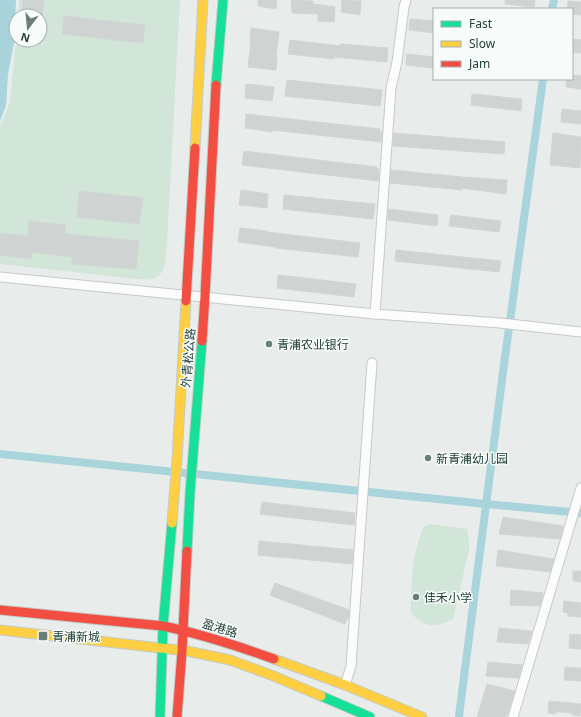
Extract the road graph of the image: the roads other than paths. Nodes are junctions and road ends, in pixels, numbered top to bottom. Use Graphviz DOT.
graph roads {
  1 [pos="203,0"];
  2 [pos="222,0"];
  3 [pos="406,0"];
  4 [pos="0,277"];
  5 [pos="185,295"];
  6 [pos="205,296"];
  7 [pos="375,314"];
  8 [pos="581,332"];
  9 [pos="372,363"];
  10 [pos="581,488"];
  11 [pos="0,610"];
  12 [pos="163,626"];
  13 [pos="0,630"];
  14 [pos="183,630"];
  15 [pos="162,648"];
  16 [pos="182,651"];
  17 [pos="346,686"];
  18 [pos="160,717"];
  19 [pos="178,717"];
  20 [pos="370,717"];
  21 [pos="422,717"];
  22 [pos="513,717"];
  1 -- 5 [label="main road, 外青松公路"];
  2 -- 6 [label="main road, 外青松公路"];
  3 -- 7 [label="street"];
  4 -- 5 [label="street"];
  5 -- 6 [label="street"];
  5 -- 12 [label="main road, 外青松公路"];
  6 -- 7 [label="street"];
  6 -- 14 [label="main road, 外青松公路"];
  7 -- 8 [label="street"];
  9 -- 17 [label="street"];
  10 -- 22 [label="street"];
  11 -- 12 [label="main road, 盈港路"];
  12 -- 14 [label="main road, 盈港路"];
  12 -- 15 [label="main road, 外青松公路"];
  13 -- 15 [label="main road"];
  14 -- 16 [label="main road, 外青松公路"];
  14 -- 17 [label="main road, 盈港路"];
  15 -- 16 [label="main road"];
  15 -- 18 [label="main road, 外青松公路"];
  16 -- 19 [label="main road, 外青松公路"];
  16 -- 20 [label="main road"];
  17 -- 21 [label="main road, 盈港路"];
}
